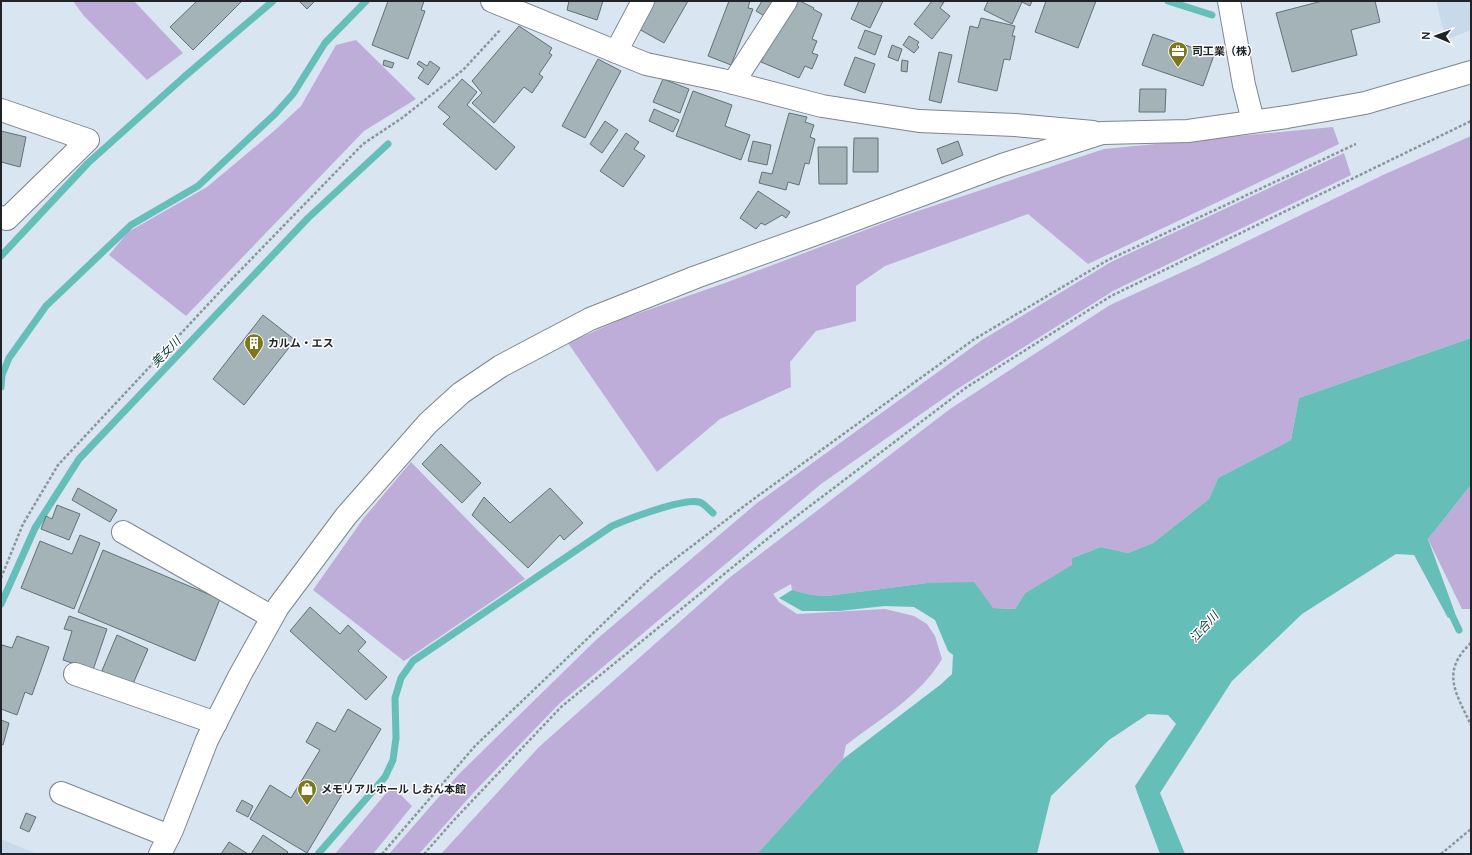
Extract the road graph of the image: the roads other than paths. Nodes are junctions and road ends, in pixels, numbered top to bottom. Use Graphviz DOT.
graph roads {
  1 [pos="492,1"];
  2 [pos="644,1"];
  3 [pos="786,1"];
  4 [pos="1229,1"];
  5 [pos="524,7"];
  6 [pos="616,52"];
  7 [pos="1471,72"];
  8 [pos="733,83"];
  9 [pos="1,110"];
  10 [pos="1253,121"];
  11 [pos="1102,132"];
  12 [pos="1,217"];
  13 [pos="122,532"];
  14 [pos="272,617"];
  15 [pos="75,674"];
  16 [pos="216,723"];
  17 [pos="61,793"];
  18 [pos="164,845"];
  1 -- 5 [label="street"];
  2 -- 6 [label="street"];
  3 -- 8 [label="street"];
  4 -- 10 [label="street"];
  5 -- 6 [label="street"];
  6 -- 8 [label="street"];
  7 -- 10 [label="street"];
  8 -- 11 [label="street"];
  9 -- 12 [label="street"];
  10 -- 11 [label="street"];
  11 -- 14 [label="street"];
  13 -- 14 [label="street"];
  14 -- 16 [label="street"];
  15 -- 16 [label="street"];
  16 -- 18 [label="street"];
  17 -- 18 [label="street"];
}
